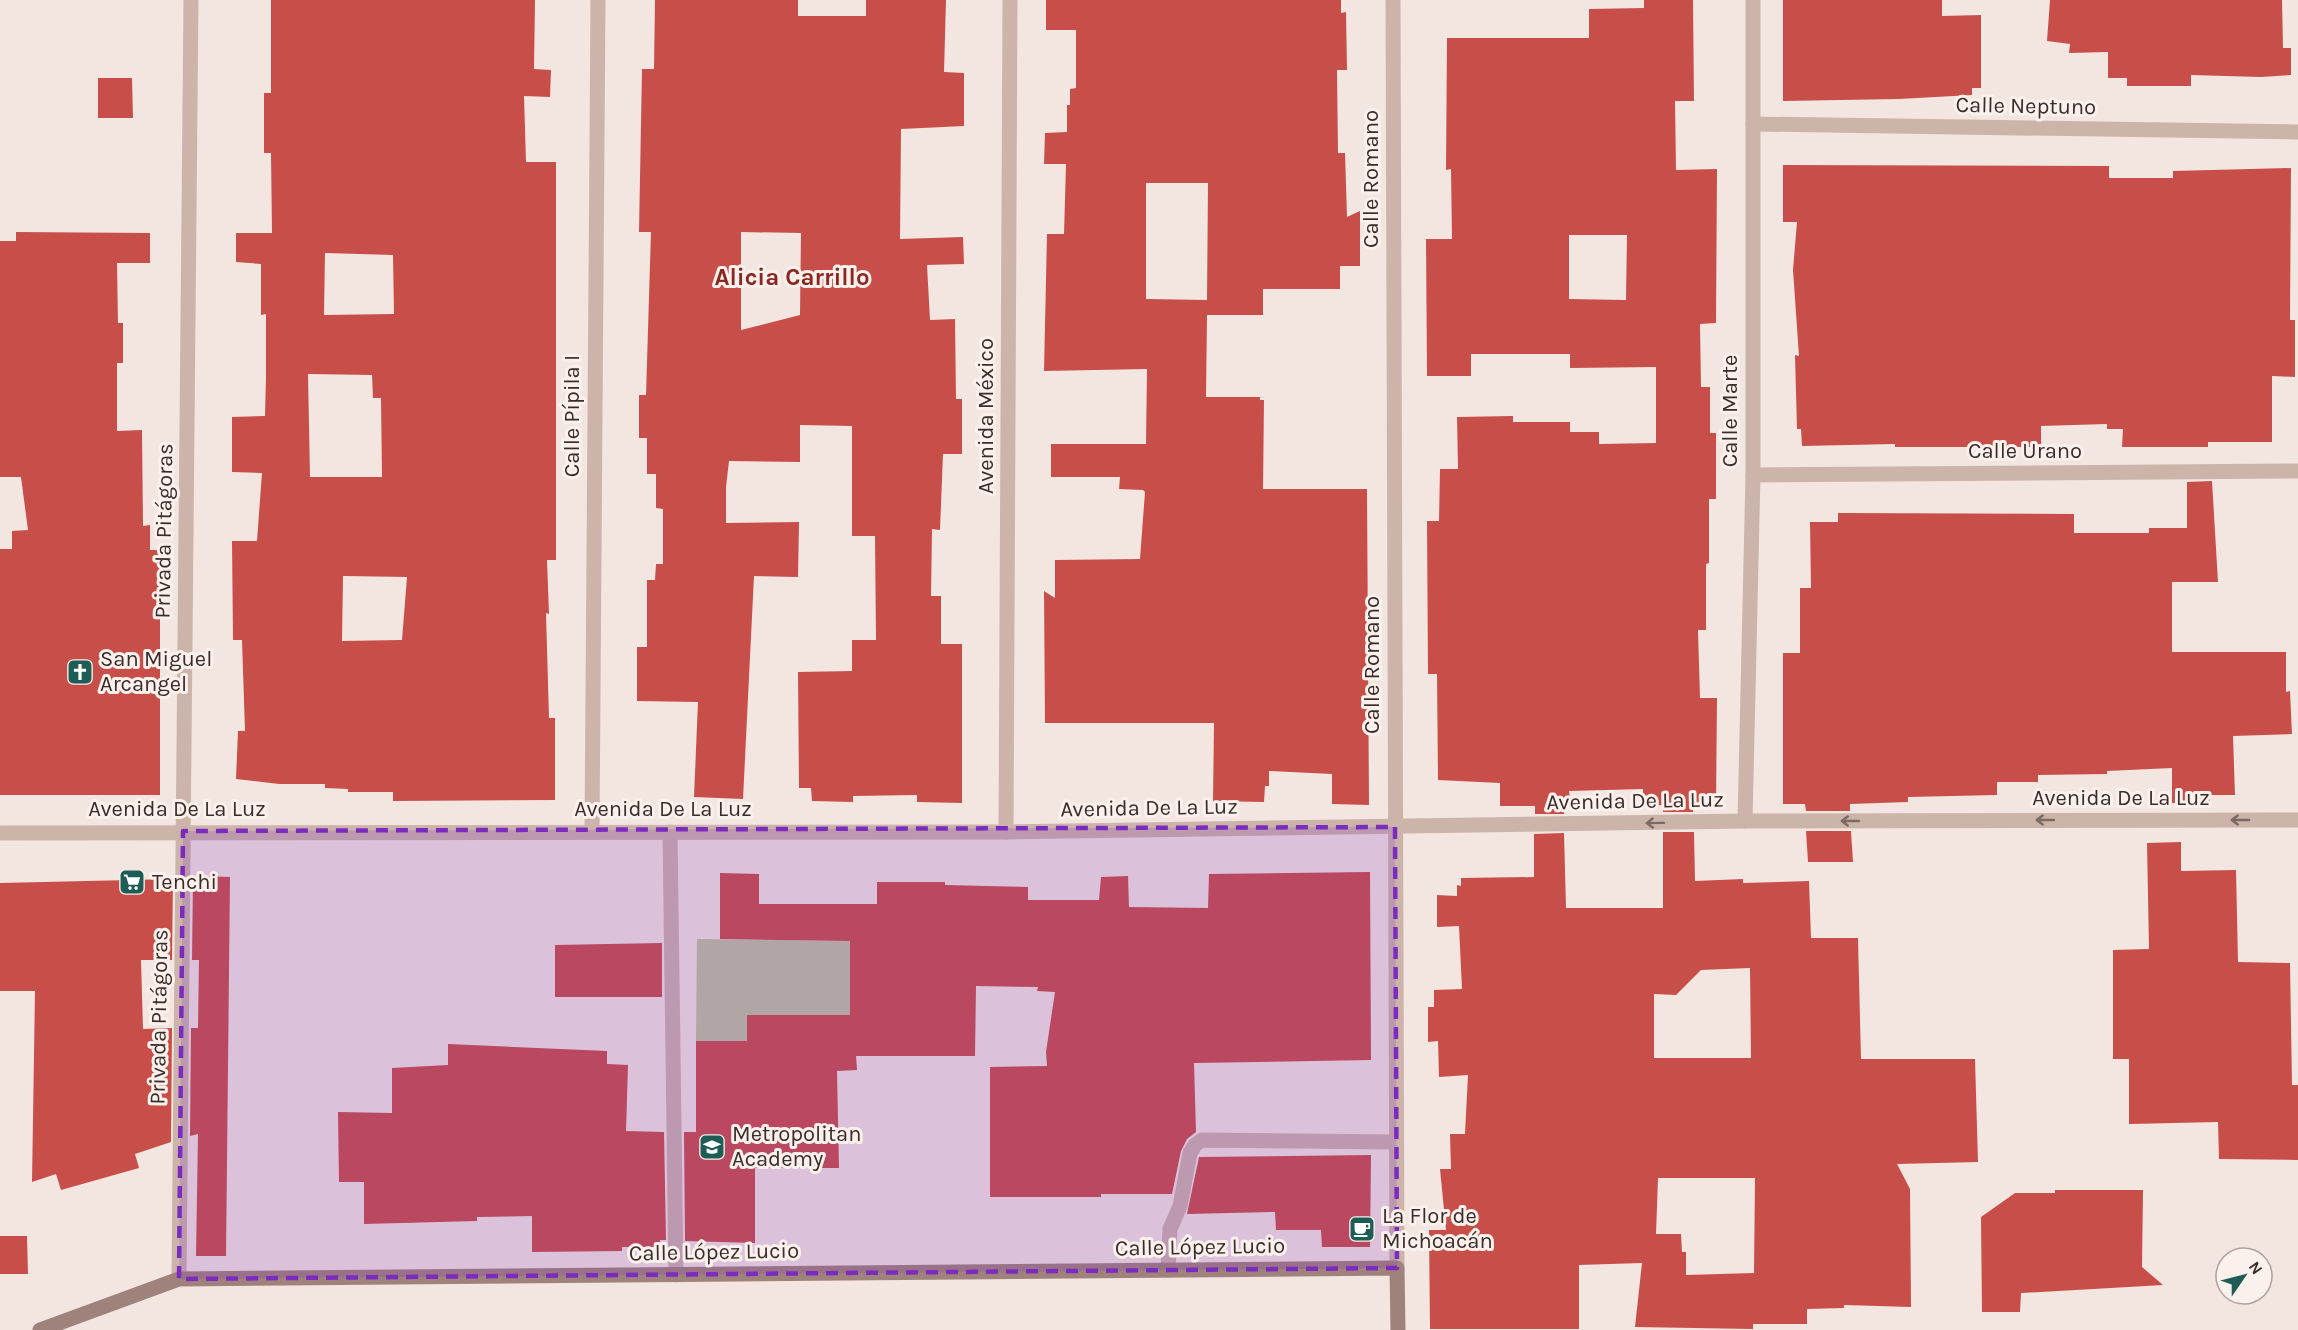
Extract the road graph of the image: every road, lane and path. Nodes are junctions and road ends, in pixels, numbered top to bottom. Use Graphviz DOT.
graph roads {
  1 [pos="191,0"];
  2 [pos="598,0"];
  3 [pos="1010,0"];
  4 [pos="1394,0"];
  5 [pos="1753,0"];
  6 [pos="1753,124"];
  7 [pos="2298,132"];
  8 [pos="2298,471"];
  9 [pos="1753,476"];
  10 [pos="2298,820"];
  11 [pos="1745,821"];
  12 [pos="1395,827"];
  13 [pos="183,831"];
  14 [pos="592,832"];
  15 [pos="670,832"];
  16 [pos="1006,832"];
  17 [pos="0,833"];
  18 [pos="1396,1142"];
  19 [pos="1397,1268"];
  20 [pos="1168,1270"];
  21 [pos="676,1275"];
  22 [pos="179,1279"];
  23 [pos="40,1330"];
  24 [pos="1398,1330"];
  1 -- 13 [label="street, Privada Pitágoras"];
  2 -- 14 [label="street, Calle Pípila I"];
  3 -- 16 [label="street, Avenida México"];
  4 -- 12 [label="street, Calle Romano"];
  5 -- 6 [label="street, Calle Marte"];
  6 -- 7 [label="street, Calle Neptuno"];
  6 -- 9 [label="street, Calle Marte"];
  8 -- 9 [label="street, Calle Urano"];
  9 -- 11 [label="street, Calle Marte"];
  10 -- 11 [label="street, Avenida De La Luz, one-way"];
  11 -- 12 [label="street, Avenida De La Luz, one-way"];
  12 -- 16 [label="street, Avenida De La Luz"];
  12 -- 18 [label="street, Calle Romano"];
  13 -- 14 [label="street, Avenida De La Luz"];
  13 -- 17 [label="street, Avenida De La Luz"];
  13 -- 22 [label="street, Privada Pitágoras"];
  14 -- 15 [label="street, Avenida De La Luz"];
  15 -- 16 [label="street, Avenida De La Luz"];
  15 -- 21 [label="street"];
  18 -- 19 [label="street, Calle Romano"];
  18 -- 20 [label="street"];
  19 -- 20 [label="main road, Calle López Lucio"];
  19 -- 24 [label="main road, Calle Romano"];
  20 -- 21 [label="main road, Calle López Lucio"];
  21 -- 22 [label="main road, Calle López Lucio"];
  22 -- 23 [label="main road, Calle López Lucio"];
}
